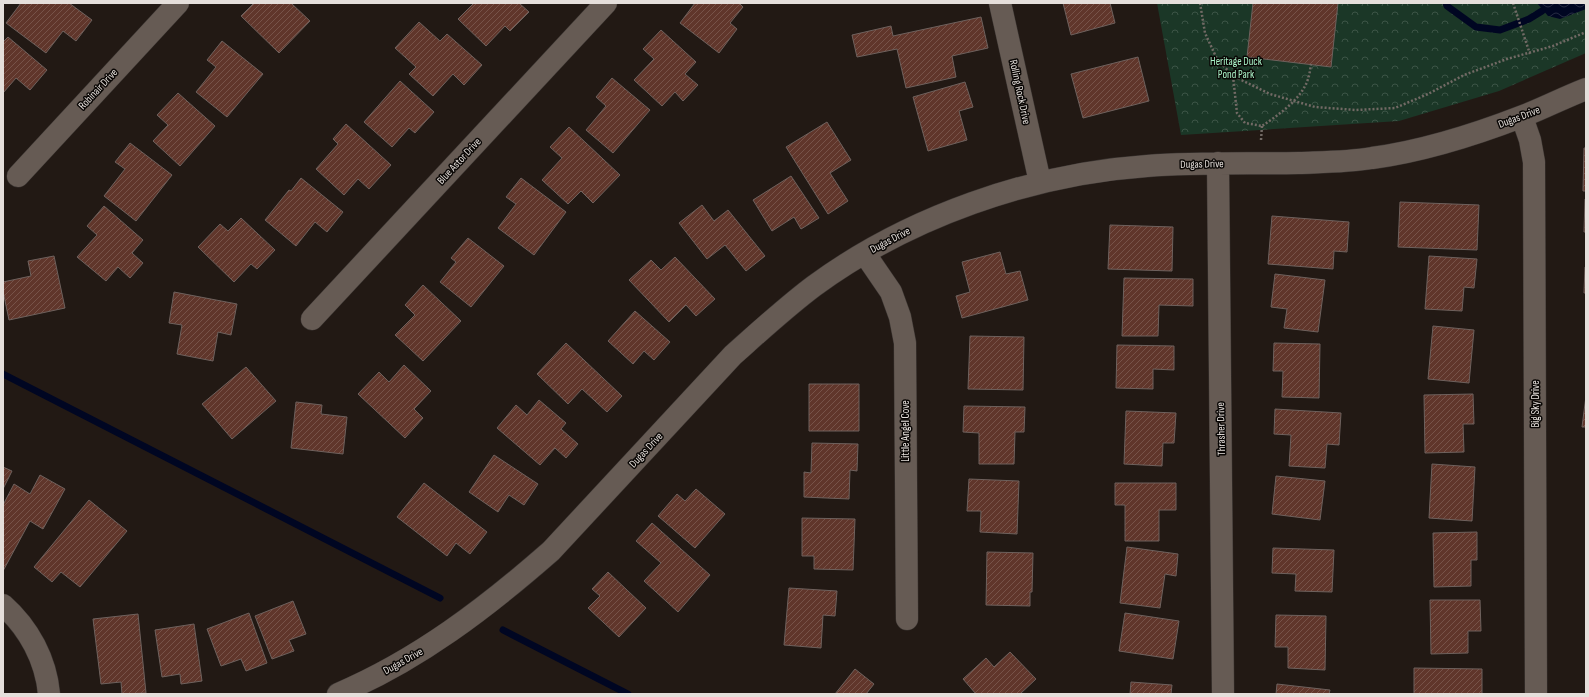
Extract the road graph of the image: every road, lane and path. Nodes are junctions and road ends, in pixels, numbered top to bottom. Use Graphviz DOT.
graph roads {
  1 [pos="178,3"];
  2 [pos="606,3"];
  3 [pos="1000,3"];
  4 [pos="1200,3"];
  5 [pos="1513,3"];
  6 [pos="1586,32"];
  7 [pos="1530,54"];
  8 [pos="1311,64"];
  9 [pos="1233,76"];
  10 [pos="1586,89"];
  11 [pos="1294,101"];
  12 [pos="1522,117"];
  13 [pos="1218,164"];
  14 [pos="18,176"];
  15 [pos="1040,182"];
  16 [pos="865,254"];
  17 [pos="312,319"];
  18 [pos="3,605"];
  19 [pos="907,619"];
  20 [pos="341,693"];
  21 [pos="49,694"];
  22 [pos="1223,694"];
  23 [pos="1536,694"];
  1 -- 14 [label="street, Robinair Drive"];
  2 -- 17 [label="street, Blue Astor Drive"];
  3 -- 15 [label="street, Rolling Rock Drive"];
  4 -- 9 [label="path"];
  5 -- 7 [label="path"];
  6 -- 7 [label="path"];
  7 -- 11 [label="path"];
  8 -- 11 [label="path"];
  9 -- 11 [label="path"];
  9 -- 11 [label="path"];
  10 -- 12 [label="street, Dugas Drive"];
  12 -- 13 [label="street, Dugas Drive"];
  12 -- 23 [label="street, Big Sky Drive"];
  13 -- 15 [label="street, Dugas Drive"];
  13 -- 22 [label="street, Thrasher Drive"];
  15 -- 16 [label="street, Dugas Drive"];
  16 -- 19 [label="street, Little Angel Cove"];
  16 -- 20 [label="street, Dugas Drive"];
  18 -- 21 [label="street"];
}
